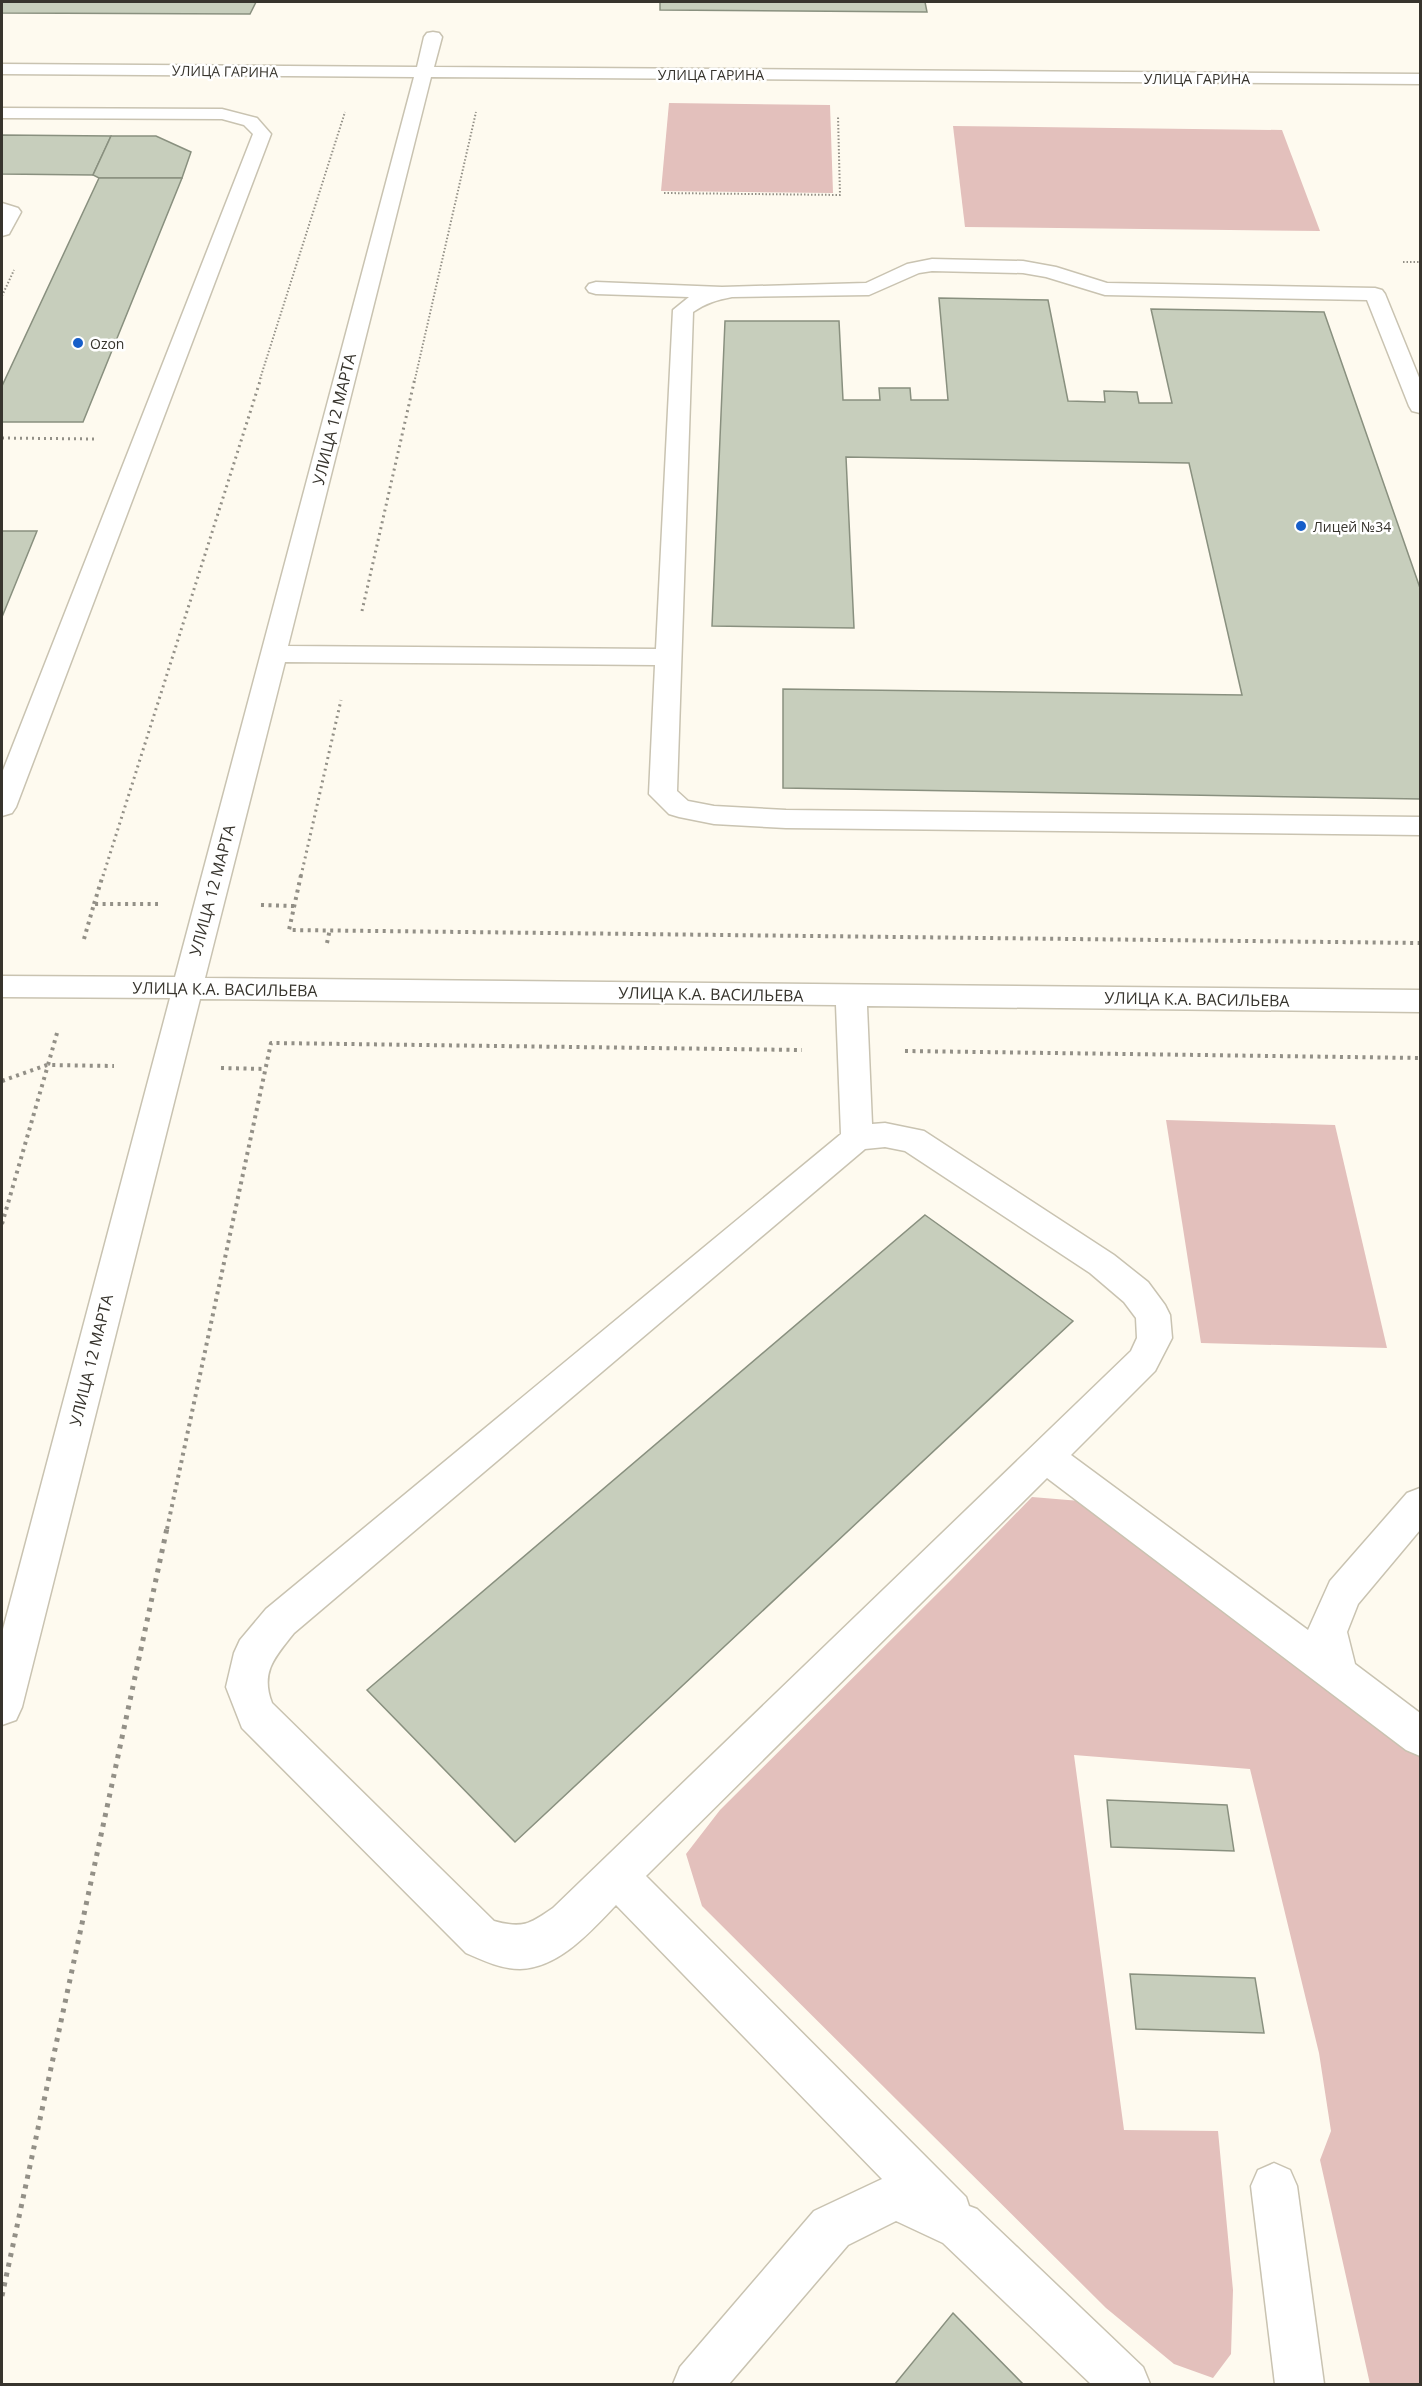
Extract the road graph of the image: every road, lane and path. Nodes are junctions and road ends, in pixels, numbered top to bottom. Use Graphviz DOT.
graph roads {
  1 [pos="433,37"];
  2 [pos="2,69"];
  3 [pos="357,72"];
  4 [pos="424,73"];
  5 [pos="1420,79"];
  6 [pos="837,106"];
  7 [pos="2,113"];
  8 [pos="664,193"];
  9 [pos="2,209"];
  10 [pos="2,230"];
  11 [pos="596,288"];
  12 [pos="732,291"];
  13 [pos="1420,406"];
  14 [pos="2,438"];
  15 [pos="96,439"];
  16 [pos="274,654"];
  17 [pos="669,657"];
  18 [pos="2,807"];
  19 [pos="1420,826"];
  20 [pos="94,904"];
  21 [pos="2,986"];
  22 [pos="187,988"];
  23 [pos="851,995"];
  24 [pos="1420,1001"];
  25 [pos="853,1050"];
  26 [pos="1420,1058"];
  27 [pos="2,1081"];
  28 [pos="858,1138"];
  29 [pos="2,1224"];
  30 [pos="1045,1456"];
  31 [pos="1420,1504"];
  32 [pos="1338,1675"];
  33 [pos="2,1707"];
  34 [pos="1420,1737"];
  35 [pos="616,1876"];
  36 [pos="1274,2186"];
  37 [pos="960,2226"];
  38 [pos="2,2296"];
  39 [pos="697,2385"];
  40 [pos="1126,2385"];
  41 [pos="1300,2385"];
  1 -- 4 [label="street, УЛИЦА 12 МАРТА"];
  2 -- 3 [label="street, УЛИЦА ГАРИНА"];
  3 -- 4 [label="street, УЛИЦА ГАРИНА"];
  3 -- 20 [label="path"];
  4 -- 5 [label="street, УЛИЦА ГАРИНА"];
  4 -- 16 [label="street, УЛИЦА 12 МАРТА"];
  6 -- 8 [label="path"];
  7 -- 18 [label="street"];
  9 -- 10 [label="street"];
  11 -- 12 [label="street"];
  12 -- 13 [label="street"];
  12 -- 17 [label="street"];
  14 -- 15 [label="path"];
  16 -- 17 [label="street"];
  16 -- 22 [label="street, УЛИЦА 12 МАРТА"];
  17 -- 19 [label="street"];
  21 -- 22 [label="street, УЛИЦА К.А. ВАСИЛЬЕВА"];
  22 -- 23 [label="street, УЛИЦА К.А. ВАСИЛЬЕВА"];
  22 -- 33 [label="street, УЛИЦА 12 МАРТА"];
  23 -- 24 [label="street, УЛИЦА К.А. ВАСИЛЬЕВА"];
  23 -- 25 [label="street"];
  25 -- 26 [label="path"];
  25 -- 28 [label="street"];
  25 -- 38 [label="path"];
  27 -- 29 [label="path"];
  28 -- 30 [label="street"];
  28 -- 35 [label="street"];
  30 -- 32 [label="street"];
  30 -- 35 [label="street"];
  31 -- 32 [label="street"];
  32 -- 34 [label="street"];
  35 -- 37 [label="street"];
  36 -- 41 [label="street"];
  37 -- 39 [label="street"];
  37 -- 40 [label="street"];
}
